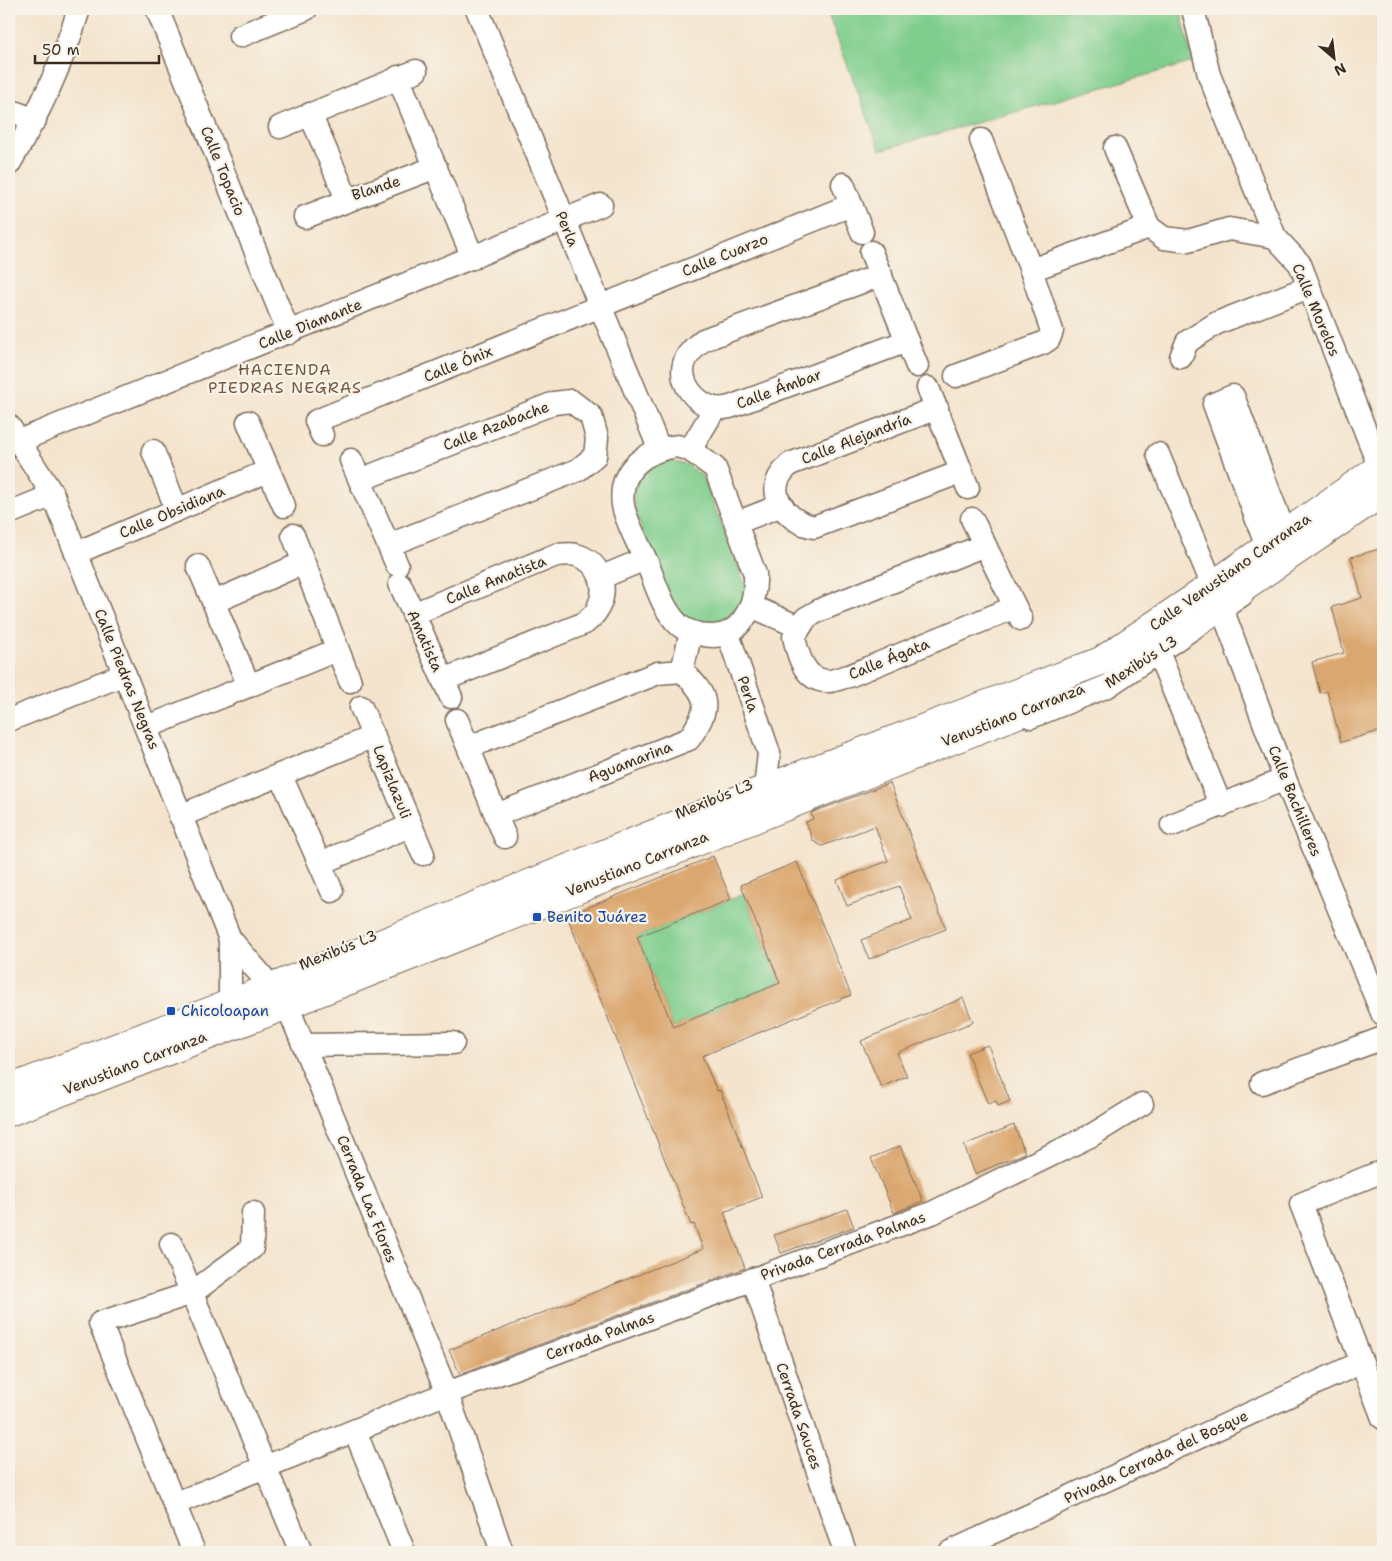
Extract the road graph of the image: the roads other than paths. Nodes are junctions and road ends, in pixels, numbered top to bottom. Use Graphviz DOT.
graph roads {
  1 [pos="79,9"];
  2 [pos="157,9"];
  3 [pos="306,9"];
  4 [pos="477,9"];
  5 [pos="1195,9"];
  6 [pos="269,16"];
  7 [pos="240,36"];
  8 [pos="9,110"];
  9 [pos="310,114"];
  10 [pos="36,120"];
  11 [pos="280,126"];
  12 [pos="981,140"];
  13 [pos="1116,148"];
  14 [pos="9,164"];
  15 [pos="436,167"];
  16 [pos="843,184"];
  17 [pos="347,199"];
  18 [pos="601,205"];
  19 [pos="851,205"];
  20 [pos="304,217"];
  21 [pos="564,221"];
  22 [pos="1149,227"];
  23 [pos="1275,238"];
  24 [pos="473,258"];
  25 [pos="1031,270"];
  26 [pos="881,275"];
  27 [pos="1309,287"];
  28 [pos="600,306"];
  29 [pos="289,333"];
  30 [pos="907,341"];
  31 [pos="1181,357"];
  32 [pos="917,366"];
  33 [pos="956,376"];
  34 [pos="715,408"];
  35 [pos="248,422"];
  36 [pos="319,428"];
  37 [pos="14,434"];
  38 [pos="659,448"];
  39 [pos="690,450"];
  40 [pos="153,452"];
  41 [pos="1158,454"];
  42 [pos="595,456"];
  43 [pos="1381,468"];
  44 [pos="355,470"];
  45 [pos="268,471"];
  46 [pos="628,474"];
  47 [pos="53,495"];
  48 [pos="1261,499"];
  49 [pos="1383,499"];
  50 [pos="782,505"];
  51 [pos="284,506"];
  52 [pos="177,510"];
  53 [pos="9,513"];
  54 [pos="972,519"];
  55 [pos="736,523"];
  56 [pos="1274,534"];
  57 [pos="293,535"];
  58 [pos="986,545"];
  59 [pos="76,553"];
  60 [pos="645,559"];
  61 [pos="303,562"];
  62 [pos="396,565"];
  63 [pos="198,566"];
  64 [pos="602,577"];
  65 [pos="1215,593"];
  66 [pos="214,602"];
  67 [pos="751,606"];
  68 [pos="413,614"];
  69 [pos="799,627"];
  70 [pos="691,632"];
  71 [pos="728,634"];
  72 [pos="1157,649"];
  73 [pos="337,650"];
  74 [pos="682,671"];
  75 [pos="125,674"];
  76 [pos="350,681"];
  77 [pos="1083,681"];
  78 [pos="250,686"];
  79 [pos="361,707"];
  80 [pos="9,720"];
  81 [pos="457,720"];
  82 [pos="146,727"];
  83 [pos="374,736"];
  84 [pos="468,747"];
  85 [pos="769,753"];
  86 [pos="281,776"];
  87 [pos="1285,779"];
  88 [pos="799,780"];
  89 [pos="766,793"];
  90 [pos="1221,806"];
  91 [pos="496,815"];
  92 [pos="180,816"];
  93 [pos="1172,825"];
  94 [pos="410,826"];
  95 [pos="505,836"];
  96 [pos="423,854"];
  97 [pos="320,863"];
  98 [pos="332,891"];
  99 [pos="230,939"];
  100 [pos="279,996"];
  101 [pos="232,1008"];
  102 [pos="1383,1015"];
  103 [pos="1383,1038"];
  104 [pos="453,1042"];
  105 [pos="304,1045"];
  106 [pos="9,1080"];
  107 [pos="1262,1083"];
  108 [pos="9,1089"];
  109 [pos="1142,1104"];
  110 [pos="9,1112"];
  111 [pos="9,1120"];
  112 [pos="1383,1171"];
  113 [pos="253,1212"];
  114 [pos="171,1244"];
  115 [pos="753,1280"];
  116 [pos="192,1294"];
  117 [pos="1371,1371"];
  118 [pos="447,1394"];
  119 [pos="1383,1418"];
  120 [pos="355,1431"];
  121 [pos="265,1467"];
  122 [pos="174,1504"];
  123 [pos="194,1552"];
  124 [pos="301,1552"];
  125 [pos="404,1552"];
  126 [pos="502,1552"];
  127 [pos="845,1552"];
  128 [pos="950,1552"];
  1 -- 10 [label="street"];
  2 -- 29 [label="street, Calle Topacio"];
  3 -- 6 [label="street"];
  4 -- 21 [label="street, Perla"];
  5 -- 23 [label="street, Calle Morelos"];
  6 -- 7 [label="street"];
  8 -- 10 [label="street"];
  9 -- 11 [label="street"];
  9 -- 15 [label="street"];
  9 -- 17 [label="street, Blande"];
  10 -- 14 [label="street"];
  12 -- 25 [label="street"];
  13 -- 22 [label="street"];
  15 -- 17 [label="street, Blande"];
  15 -- 24 [label="street"];
  16 -- 19 [label="street"];
  17 -- 20 [label="street"];
  18 -- 21 [label="street, Calle Diamante"];
  19 -- 26 [label="street"];
  19 -- 28 [label="street, Calle Cuarzo"];
  21 -- 24 [label="street, Calle Diamante"];
  21 -- 28 [label="street, Perla"];
  22 -- 23 [label="street"];
  22 -- 25 [label="street"];
  23 -- 27 [label="street, Calle Morelos"];
  24 -- 29 [label="street, Calle Diamante"];
  25 -- 33 [label="street"];
  26 -- 30 [label="street"];
  26 -- 34 [label="street, Calle Ámbar"];
  27 -- 31 [label="street"];
  27 -- 43 [label="street, Calle Morelos"];
  28 -- 36 [label="street, Calle Ónix"];
  28 -- 38 [label="street, Perla"];
  29 -- 37 [label="street, Calle Diamante"];
  30 -- 32 [label="street"];
  30 -- 34 [label="street, Calle Ámbar"];
  34 -- 39 [label="street"];
  35 -- 45 [label="street"];
  37 -- 47 [label="street, Calle Piedras Negras"];
  38 -- 39 [label="street"];
  38 -- 46 [label="street"];
  39 -- 55 [label="street"];
  40 -- 52 [label="street"];
  41 -- 65 [label="street, Calle Bachilleres"];
  42 -- 44 [label="street, Calle Azabache"];
  42 -- 46 [label="street"];
  42 -- 62 [label="street"];
  43 -- 56 [label="main road, Calle Venustiano Carranza"];
  43 -- 65 [label="main road, Calle Venustiano Carranza"];
  44 -- 62 [label="street, Amatista"];
  45 -- 51 [label="street"];
  45 -- 52 [label="street, Calle Obsidiana"];
  46 -- 60 [label="street"];
  47 -- 53 [label="street"];
  47 -- 59 [label="street, Calle Piedras Negras"];
  48 -- 56 [label="street"];
  49 -- 65 [label="street"];
  50 -- 50 [label="street, Calle Alejandría"];
  50 -- 55 [label="street"];
  52 -- 59 [label="street, Calle Obsidiana"];
  54 -- 58 [label="street"];
  55 -- 67 [label="street"];
  56 -- 65 [label="main road, Calle Venustiano Carranza"];
  57 -- 61 [label="street"];
  58 -- 69 [label="street"];
  58 -- 69 [label="street, Calle Ágata"];
  59 -- 75 [label="street, Calle Piedras Negras"];
  60 -- 64 [label="street"];
  60 -- 70 [label="street"];
  61 -- 66 [label="street"];
  61 -- 73 [label="street"];
  62 -- 68 [label="street, Amatista"];
  63 -- 66 [label="street"];
  64 -- 68 [label="street, Calle Amatista"];
  64 -- 68 [label="street, Amatista"];
  65 -- 72 [label="main road, Calle Venustiano Carranza"];
  65 -- 77 [label="main road, Calle Venustiano Carranza"];
  65 -- 87 [label="street, Calle Bachilleres"];
  65 -- 88 [label="street"];
  66 -- 78 [label="street"];
  67 -- 69 [label="street"];
  67 -- 71 [label="street"];
  70 -- 71 [label="street"];
  70 -- 74 [label="street"];
  71 -- 85 [label="street, Perla"];
  72 -- 77 [label="main road, Calle Venustiano Carranza"];
  72 -- 90 [label="street"];
  72 -- 100 [label="street, Mexibús L3"];
  73 -- 76 [label="street"];
  73 -- 78 [label="street"];
  74 -- 84 [label="street"];
  74 -- 91 [label="street, Aguamarina"];
  75 -- 80 [label="street"];
  75 -- 82 [label="street, Calle Piedras Negras"];
  77 -- 88 [label="main road, Venustiano Carranza"];
  78 -- 82 [label="street"];
  79 -- 83 [label="street"];
  81 -- 84 [label="street"];
  82 -- 92 [label="street, Calle Piedras Negras"];
  83 -- 86 [label="street, Lapizlazuli"];
  83 -- 94 [label="street, Lapizlazuli"];
  84 -- 91 [label="street"];
  85 -- 88 [label="street, Perla"];
  85 -- 89 [label="street, Perla"];
  86 -- 92 [label="street, Lapizlazuli"];
  86 -- 97 [label="street"];
  87 -- 90 [label="street"];
  87 -- 102 [label="street, Calle Bachilleres"];
  88 -- 89 [label="main road, Venustiano Carranza"];
  89 -- 100 [label="main road, Venustiano Carranza"];
  90 -- 93 [label="street"];
  91 -- 95 [label="street"];
  92 -- 99 [label="street, Calle Piedras Negras"];
  94 -- 96 [label="street"];
  94 -- 97 [label="street, Lapizlazuli"];
  97 -- 98 [label="street"];
  99 -- 100 [label="street, Calle Piedras Negras"];
  99 -- 101 [label="street, Calle Piedras Negras"];
  100 -- 101 [label="main road, Venustiano Carranza"];
  100 -- 105 [label="street, Cerrada Las Flores"];
  100 -- 111 [label="street, Mexibús L3"];
  101 -- 106 [label="street"];
  101 -- 108 [label="main road, Venustiano Carranza"];
  101 -- 110 [label="main road, Venustiano Carranza"];
  103 -- 107 [label="street"];
  104 -- 105 [label="street"];
  105 -- 118 [label="street, Cerrada Las Flores"];
  109 -- 115 [label="street, Privada Cerrada Palmas"];
  112 -- 117 [label="street"];
  113 -- 116 [label="street"];
  114 -- 116 [label="street"];
  115 -- 118 [label="street, Cerrada Palmas"];
  115 -- 127 [label="street, Cerrada Sauces"];
  116 -- 121 [label="street"];
  116 -- 122 [label="street"];
  117 -- 119 [label="street"];
  117 -- 128 [label="street, Privada Cerrada del Bosque"];
  118 -- 120 [label="street, Cerrada Palmas"];
  118 -- 126 [label="street, Cerrada Las Flores"];
  120 -- 121 [label="street, Cerrada Palmas"];
  120 -- 125 [label="street"];
  121 -- 122 [label="street, Cerrada Palmas"];
  121 -- 124 [label="street"];
  122 -- 123 [label="street"];
}
